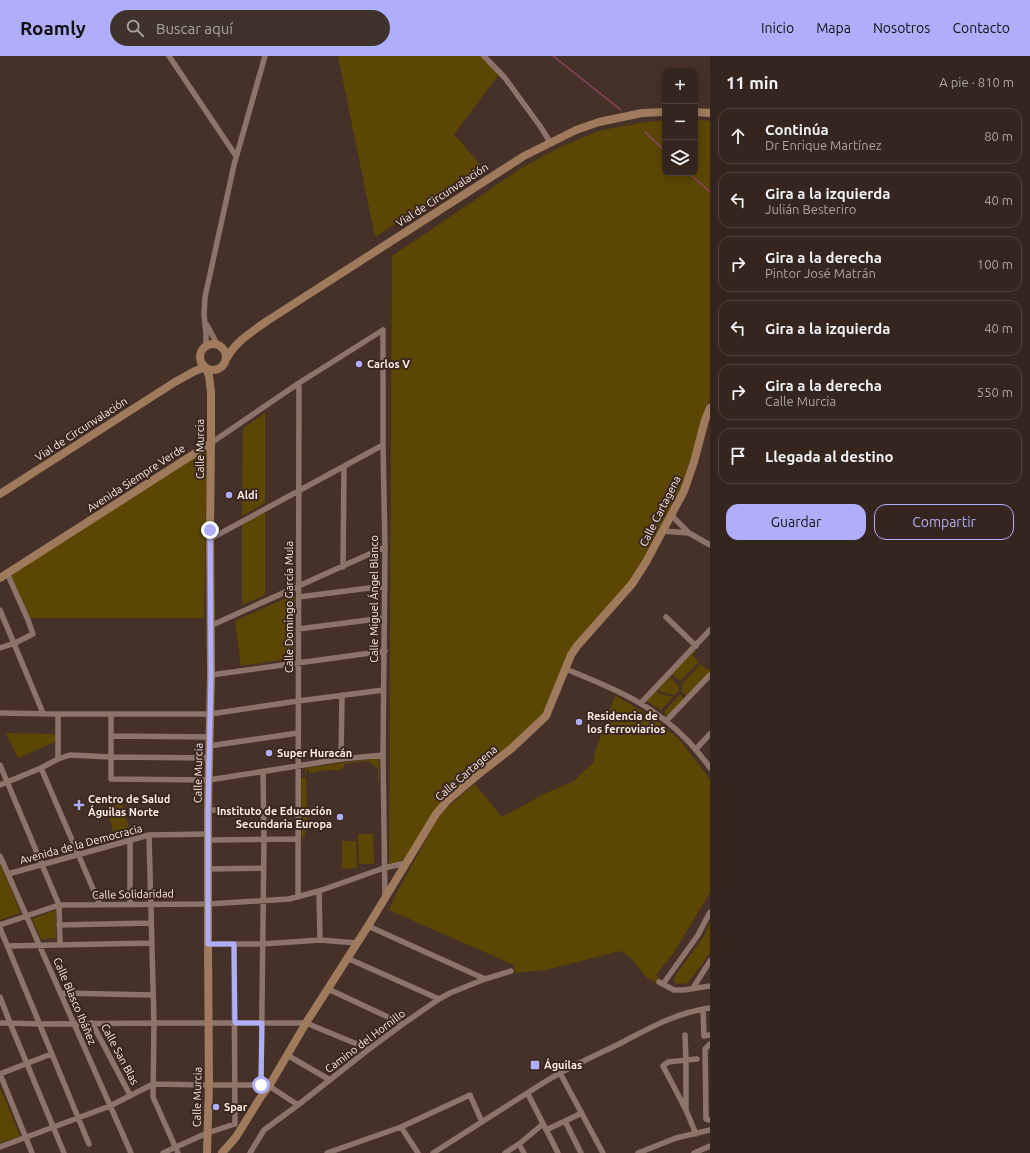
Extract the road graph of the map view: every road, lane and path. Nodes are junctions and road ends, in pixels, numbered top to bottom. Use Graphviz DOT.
graph roads {
  1 [pos="169,56"];
  2 [pos="265,56"];
  3 [pos="484,56"];
  4 [pos="662,112"];
  5 [pos="698,112"];
  6 [pos="710,113"];
  7 [pos="550,142"];
  8 [pos="236,156"];
  9 [pos="204,315"];
  10 [pos="383,330"];
  11 [pos="247,335"];
  12 [pos="217,344"];
  13 [pos="206,346"];
  14 [pos="200,357"];
  15 [pos="227,358"];
  16 [pos="205,368"];
  17 [pos="220,369"];
  18 [pos="175,382"];
  19 [pos="299,383"];
  20 [pos="211,392"];
  21 [pos="710,408"];
  22 [pos="211,443"];
  23 [pos="383,445"];
  24 [pos="344,467"];
  25 [pos="299,490"];
  26 [pos="0,494"];
  27 [pos="671,515"];
  28 [pos="663,531"];
  29 [pos="689,533"];
  30 [pos="210,540"];
  31 [pos="710,545"];
  32 [pos="385,548"];
  33 [pos="343,567"];
  34 [pos="4,576"];
  35 [pos="299,586"];
  36 [pos="385,586"];
  37 [pos="299,597"];
  38 [pos="0,610"];
  39 [pos="384,618"];
  40 [pos="666,618"];
  41 [pos="210,626"];
  42 [pos="298,629"];
  43 [pos="710,630"];
  44 [pos="14,642"];
  45 [pos="695,646"];
  46 [pos="0,648"];
  47 [pos="385,651"];
  48 [pos="298,662"];
  49 [pos="566,669"];
  50 [pos="211,675"];
  51 [pos="710,675"];
  52 [pos="384,690"];
  53 [pos="342,695"];
  54 [pos="298,701"];
  55 [pos="641,703"];
  56 [pos="0,713"];
  57 [pos="43,713"];
  58 [pos="58,714"];
  59 [pos="111,714"];
  60 [pos="210,714"];
  61 [pos="667,720"];
  62 [pos="298,733"];
  63 [pos="710,734"];
  64 [pos="111,736"];
  65 [pos="209,742"];
  66 [pos="696,749"];
  67 [pos="383,755"];
  68 [pos="111,757"];
  69 [pos="209,758"];
  70 [pos="58,759"];
  71 [pos="341,759"];
  72 [pos="0,765"];
  73 [pos="298,767"];
  74 [pos="41,768"];
  75 [pos="710,768"];
  76 [pos="263,772"];
  77 [pos="209,780"];
  78 [pos="7,782"];
  79 [pos="0,785"];
  80 [pos="208,810"];
  81 [pos="263,811"];
  82 [pos="149,835"];
  83 [pos="208,837"];
  84 [pos="297,839"];
  85 [pos="130,840"];
  86 [pos="264,840"];
  87 [pos="78,855"];
  88 [pos="0,856"];
  89 [pos="407,863"];
  90 [pos="42,864"];
  91 [pos="263,868"];
  92 [pos="384,868"];
  93 [pos="208,869"];
  94 [pos="8,874"];
  95 [pos="318,891"];
  96 [pos="298,897"];
  97 [pos="385,898"];
  98 [pos="263,900"];
  99 [pos="130,904"];
  100 [pos="150,904"];
  101 [pos="208,904"];
  102 [pos="59,905"];
  103 [pos="100,905"];
  104 [pos="710,912"];
  105 [pos="26,916"];
  106 [pos="151,924"];
  107 [pos="60,925"];
  108 [pos="368,926"];
  109 [pos="0,927"];
  110 [pos="320,940"];
  111 [pos="152,943"];
  112 [pos="356,943"];
  113 [pos="60,944"];
  114 [pos="208,944"];
  115 [pos="234,944"];
  116 [pos="262,944"];
  117 [pos="40,945"];
  118 [pos="8,946"];
  119 [pos="347,958"];
  120 [pos="710,960"];
  121 [pos="511,971"];
  122 [pos="485,979"];
  123 [pos="710,986"];
  124 [pos="693,988"];
  125 [pos="328,989"];
  126 [pos="61,993"];
  127 [pos="153,995"];
  128 [pos="0,997"];
  129 [pos="439,999"];
  130 [pos="710,1008"];
  131 [pos="703,1009"];
  132 [pos="207,1022"];
  133 [pos="0,1023"];
  134 [pos="10,1023"];
  135 [pos="73,1023"];
  136 [pos="92,1023"];
  137 [pos="154,1023"];
  138 [pos="235,1023"];
  139 [pos="262,1023"];
  140 [pos="306,1023"];
  141 [pos="39,1024"];
  142 [pos="403,1024"];
  143 [pos="685,1035"];
  144 [pos="710,1035"];
  145 [pos="710,1044"];
  146 [pos="369,1049"];
  147 [pos="51,1054"];
  148 [pos="287,1055"];
  149 [pos="697,1059"];
  150 [pos="686,1060"];
  151 [pos="27,1064"];
  152 [pos="560,1073"];
  153 [pos="0,1074"];
  154 [pos="330,1080"];
  155 [pos="153,1084"];
  156 [pos="209,1085"];
  157 [pos="234,1085"];
  158 [pos="265,1085"];
  159 [pos="528,1094"];
  160 [pos="130,1095"];
  161 [pos="298,1105"];
  162 [pos="110,1106"];
  163 [pos="686,1110"];
  164 [pos="582,1113"];
  165 [pos="78,1118"];
  166 [pos="710,1120"];
  167 [pos="565,1121"];
  168 [pos="482,1122"];
  169 [pos="543,1124"];
  170 [pos="401,1126"];
  171 [pos="53,1127"];
  172 [pos="237,1127"];
  173 [pos="546,1130"];
  174 [pos="710,1130"];
  175 [pos="207,1133"];
  176 [pos="696,1134"];
  177 [pos="26,1138"];
  178 [pos="88,1144"];
  179 [pos="519,1144"];
  180 [pos="657,1145"];
  181 [pos="710,1146"];
  182 [pos="0,1148"];
  183 [pos="177,1150"];
  184 [pos="2,1153"];
  185 [pos="32,1153"];
  186 [pos="64,1153"];
  187 [pos="131,1153"];
  188 [pos="163,1153"];
  189 [pos="207,1153"];
  190 [pos="222,1153"];
  191 [pos="250,1153"];
  192 [pos="327,1153"];
  193 [pos="418,1153"];
  194 [pos="433,1153"];
  195 [pos="504,1153"];
  196 [pos="523,1153"];
  197 [pos="558,1153"];
  198 [pos="581,1153"];
  199 [pos="603,1153"];
  200 [pos="638,1153"];
  201 [pos="648,1153"];
  202 [pos="694,1153"];
  1 -- 8 [label="street"];
  2 -- 8 [label="street"];
  3 -- 7 [label="street"];
  4 -- 7 [label="main road, Vial de Circunvalación"];
  5 -- 6 [label="main road"];
  7 -- 11 [label="main road, Vial de Circunvalación"];
  8 -- 9 [label="street"];
  9 -- 12 [label="street"];
  9 -- 13 [label="street"];
  10 -- 19 [label="street, Avenida Siempre Verde"];
  10 -- 23 [label="street, Calle Miguel Ángel Blanco"];
  11 -- 12 [label="main road, Vial de Circunvalación"];
  11 -- 15 [label="main road, Vial de Circunvalación"];
  12 -- 13 [label="main road"];
  12 -- 15 [label="main road"];
  13 -- 14 [label="main road"];
  14 -- 16 [label="main road"];
  14 -- 18 [label="main road, Vial de Circunvalación"];
  15 -- 17 [label="main road"];
  16 -- 17 [label="main road"];
  16 -- 18 [label="main road, Vial de Circunvalación"];
  16 -- 20 [label="main road, Calle Murcia"];
  17 -- 20 [label="main road, Calle Murcia"];
  18 -- 26 [label="main road, Vial de Circunvalación"];
  19 -- 22 [label="street, Avenida Siempre Verde"];
  19 -- 25 [label="street, Calle Domingo García Mula"];
  20 -- 22 [label="main road, Calle Murcia"];
  21 -- 27 [label="main road, Calle Cartagena"];
  22 -- 30 [label="main road, Calle Murcia"];
  22 -- 34 [label="main road, Avenida Siempre Verde"];
  23 -- 24 [label="street"];
  23 -- 32 [label="street, Calle Miguel Ángel Blanco"];
  24 -- 25 [label="street"];
  24 -- 33 [label="street"];
  25 -- 30 [label="street"];
  25 -- 35 [label="street, Calle Domingo García Mula"];
  27 -- 28 [label="main road, Calle Cartagena"];
  27 -- 29 [label="street"];
  28 -- 29 [label="street"];
  28 -- 49 [label="main road, Calle Cartagena"];
  29 -- 31 [label="street"];
  30 -- 41 [label="main road, Calle Murcia"];
  32 -- 33 [label="street"];
  32 -- 36 [label="street, Calle Miguel Ángel Blanco"];
  33 -- 35 [label="street"];
  34 -- 44 [label="street"];
  35 -- 37 [label="street, Calle Domingo García Mula"];
  35 -- 41 [label="street"];
  36 -- 37 [label="street"];
  36 -- 39 [label="street, Calle Miguel Ángel Blanco"];
  37 -- 42 [label="street, Calle Domingo García Mula"];
  38 -- 44 [label="street"];
  39 -- 42 [label="street"];
  39 -- 47 [label="street, Calle Miguel Ángel Blanco"];
  40 -- 45 [label="street"];
  41 -- 50 [label="main road, Calle Murcia"];
  42 -- 48 [label="street, Calle Domingo García Mula"];
  43 -- 45 [label="street"];
  44 -- 46 [label="street"];
  44 -- 57 [label="street"];
  45 -- 55 [label="street"];
  47 -- 48 [label="street"];
  47 -- 52 [label="street, Calle Miguel Ángel Blanco"];
  48 -- 50 [label="street"];
  48 -- 54 [label="street, Calle Domingo García Mula"];
  49 -- 55 [label="street"];
  49 -- 89 [label="main road, Calle Cartagena"];
  50 -- 60 [label="main road, Calle Murcia"];
  51 -- 61 [label="street"];
  52 -- 53 [label="street"];
  52 -- 67 [label="street, Calle Miguel Ángel Blanco"];
  53 -- 54 [label="street"];
  53 -- 71 [label="street"];
  54 -- 60 [label="street"];
  54 -- 62 [label="street, Calle Domingo García Mula"];
  55 -- 61 [label="street"];
  56 -- 57 [label="street"];
  57 -- 58 [label="street"];
  58 -- 59 [label="street"];
  58 -- 70 [label="street"];
  59 -- 60 [label="street"];
  59 -- 64 [label="street"];
  60 -- 65 [label="main road, Calle Murcia"];
  61 -- 66 [label="street"];
  62 -- 65 [label="street"];
  62 -- 73 [label="street, Calle Domingo García Mula"];
  63 -- 66 [label="street"];
  64 -- 65 [label="street"];
  64 -- 68 [label="street"];
  65 -- 69 [label="main road, Calle Murcia"];
  66 -- 75 [label="street"];
  67 -- 71 [label="street"];
  67 -- 92 [label="street, Calle Miguel Ángel Blanco"];
  68 -- 69 [label="street"];
  68 -- 70 [label="street"];
  68 -- 77 [label="street"];
  69 -- 77 [label="main road, Calle Murcia"];
  70 -- 74 [label="street"];
  71 -- 73 [label="street"];
  72 -- 78 [label="street"];
  73 -- 76 [label="street"];
  73 -- 84 [label="street, Calle Domingo García Mula"];
  74 -- 78 [label="street"];
  74 -- 87 [label="street"];
  76 -- 77 [label="street"];
  76 -- 81 [label="street"];
  77 -- 80 [label="main road, Calle Murcia"];
  78 -- 79 [label="street"];
  78 -- 90 [label="street"];
  80 -- 81 [label="street"];
  80 -- 83 [label="main road, Calle Murcia"];
  81 -- 86 [label="street"];
  82 -- 83 [label="street, Avenida de la Democracia"];
  82 -- 85 [label="street, Avenida de la Democracia"];
  82 -- 100 [label="street"];
  83 -- 86 [label="street, Avenida de la Democracia"];
  83 -- 93 [label="main road, Calle Murcia"];
  84 -- 86 [label="street, Avenida de la Democracia"];
  84 -- 96 [label="street, Calle Domingo García Mula"];
  85 -- 87 [label="street, Avenida de la Democracia"];
  85 -- 99 [label="street"];
  86 -- 91 [label="street"];
  87 -- 90 [label="street, Avenida de la Democracia"];
  87 -- 103 [label="street"];
  88 -- 94 [label="street, Calle Blasco Ibáñez"];
  89 -- 92 [label="street, Calle Solidaridad"];
  89 -- 97 [label="main road, Calle Cartagena"];
  90 -- 94 [label="street, Avenida de la Democracia"];
  90 -- 102 [label="street"];
  91 -- 93 [label="street"];
  91 -- 98 [label="street"];
  92 -- 95 [label="street, Calle Solidaridad"];
  92 -- 97 [label="street, Calle Miguel Ángel Blanco"];
  93 -- 101 [label="main road, Calle Murcia"];
  94 -- 105 [label="street, Calle Blasco Ibáñez"];
  95 -- 96 [label="street, Calle Solidaridad"];
  95 -- 110 [label="street"];
  96 -- 98 [label="street, Calle Solidaridad"];
  97 -- 108 [label="main road, Calle Cartagena"];
  98 -- 101 [label="street, Calle Solidaridad"];
  98 -- 116 [label="street"];
  99 -- 100 [label="street, Calle Solidaridad"];
  99 -- 103 [label="street, Calle Solidaridad"];
  100 -- 101 [label="street, Calle Solidaridad"];
  100 -- 106 [label="street"];
  101 -- 114 [label="main road, Calle Murcia"];
  102 -- 103 [label="street, Calle Solidaridad"];
  102 -- 105 [label="street, Calle Solidaridad"];
  102 -- 107 [label="street"];
  104 -- 124 [label="street"];
  105 -- 109 [label="street, Calle Solidaridad"];
  105 -- 117 [label="street, Calle Blasco Ibáñez"];
  106 -- 107 [label="street"];
  106 -- 111 [label="street"];
  107 -- 113 [label="street"];
  108 -- 112 [label="main road, Calle Cartagena"];
  108 -- 122 [label="street"];
  109 -- 118 [label="street"];
  110 -- 112 [label="street"];
  110 -- 116 [label="street"];
  111 -- 113 [label="street"];
  111 -- 127 [label="street"];
  112 -- 119 [label="main road, Calle Cartagena"];
  113 -- 117 [label="street"];
  114 -- 115 [label="street"];
  114 -- 132 [label="main road, Calle Murcia"];
  115 -- 116 [label="street"];
  115 -- 138 [label="street"];
  116 -- 139 [label="street"];
  117 -- 118 [label="street"];
  117 -- 126 [label="street, Calle Blasco Ibáñez"];
  118 -- 141 [label="street"];
  119 -- 125 [label="main road, Calle Cartagena"];
  119 -- 129 [label="street"];
  120 -- 124 [label="street"];
  121 -- 122 [label="street, Camino del Hornillo"];
  122 -- 129 [label="street, Camino del Hornillo"];
  123 -- 124 [label="street"];
  125 -- 140 [label="main road, Calle Cartagena"];
  125 -- 142 [label="street"];
  126 -- 127 [label="street"];
  126 -- 135 [label="street, Calle Blasco Ibáñez"];
  127 -- 137 [label="street"];
  128 -- 134 [label="street"];
  129 -- 142 [label="street, Camino del Hornillo"];
  130 -- 131 [label="street"];
  131 -- 144 [label="street"];
  131 -- 152 [label="street"];
  132 -- 137 [label="street"];
  132 -- 138 [label="street"];
  132 -- 156 [label="main road, Calle Murcia"];
  133 -- 134 [label="street"];
  134 -- 141 [label="street"];
  134 -- 151 [label="street"];
  135 -- 136 [label="street"];
  135 -- 141 [label="street"];
  135 -- 162 [label="street, Calle Blasco Ibáñez"];
  136 -- 137 [label="street"];
  136 -- 160 [label="street, Calle San Blas"];
  137 -- 155 [label="street"];
  138 -- 139 [label="street"];
  138 -- 157 [label="street"];
  139 -- 140 [label="street"];
  139 -- 158 [label="street"];
  140 -- 146 [label="street"];
  140 -- 148 [label="main road, Calle Cartagena"];
  141 -- 147 [label="street"];
  142 -- 146 [label="street, Camino del Hornillo"];
  143 -- 150 [label="street"];
  145 -- 166 [label="street"];
  146 -- 154 [label="street, Camino del Hornillo"];
  147 -- 151 [label="street"];
  147 -- 165 [label="street"];
  148 -- 154 [label="street"];
  148 -- 158 [label="main road, Calle Cartagena"];
  149 -- 150 [label="street"];
  150 -- 163 [label="street"];
  150 -- 163 [label="street"];
  151 -- 153 [label="street"];
  151 -- 171 [label="street"];
  152 -- 159 [label="street"];
  152 -- 164 [label="street"];
  153 -- 177 [label="street"];
  154 -- 161 [label="street, Camino del Hornillo"];
  155 -- 156 [label="street"];
  155 -- 160 [label="street"];
  155 -- 183 [label="street"];
  156 -- 157 [label="street"];
  156 -- 175 [label="main road, Calle Murcia"];
  157 -- 158 [label="street"];
  157 -- 172 [label="street"];
  158 -- 161 [label="street"];
  158 -- 172 [label="main road, Calle Cartagena"];
  159 -- 168 [label="street"];
  159 -- 169 [label="street"];
  160 -- 162 [label="street"];
  161 -- 191 [label="street, Camino del Hornillo"];
  162 -- 165 [label="street"];
  162 -- 187 [label="street, Calle Blasco Ibáñez"];
  163 -- 176 [label="street"];
  164 -- 167 [label="street"];
  164 -- 199 [label="street"];
  165 -- 171 [label="street"];
  165 -- 178 [label="street"];
  167 -- 173 [label="street"];
  167 -- 198 [label="street"];
  168 -- 170 [label="street"];
  168 -- 194 [label="street"];
  169 -- 173 [label="street"];
  169 -- 179 [label="street"];
  170 -- 192 [label="street"];
  170 -- 193 [label="street"];
  171 -- 177 [label="street"];
  171 -- 186 [label="street"];
  172 -- 175 [label="street"];
  172 -- 190 [label="main road, Calle Cartagena"];
  173 -- 197 [label="street"];
  174 -- 176 [label="street"];
  175 -- 183 [label="street"];
  175 -- 189 [label="main road, Calle Murcia"];
  176 -- 180 [label="street"];
  177 -- 182 [label="street"];
  177 -- 185 [label="street"];
  179 -- 195 [label="street"];
  179 -- 196 [label="street"];
  180 -- 200 [label="street"];
  180 -- 201 [label="street"];
  181 -- 202 [label="street"];
  182 -- 184 [label="street"];
  183 -- 188 [label="street"];
}
